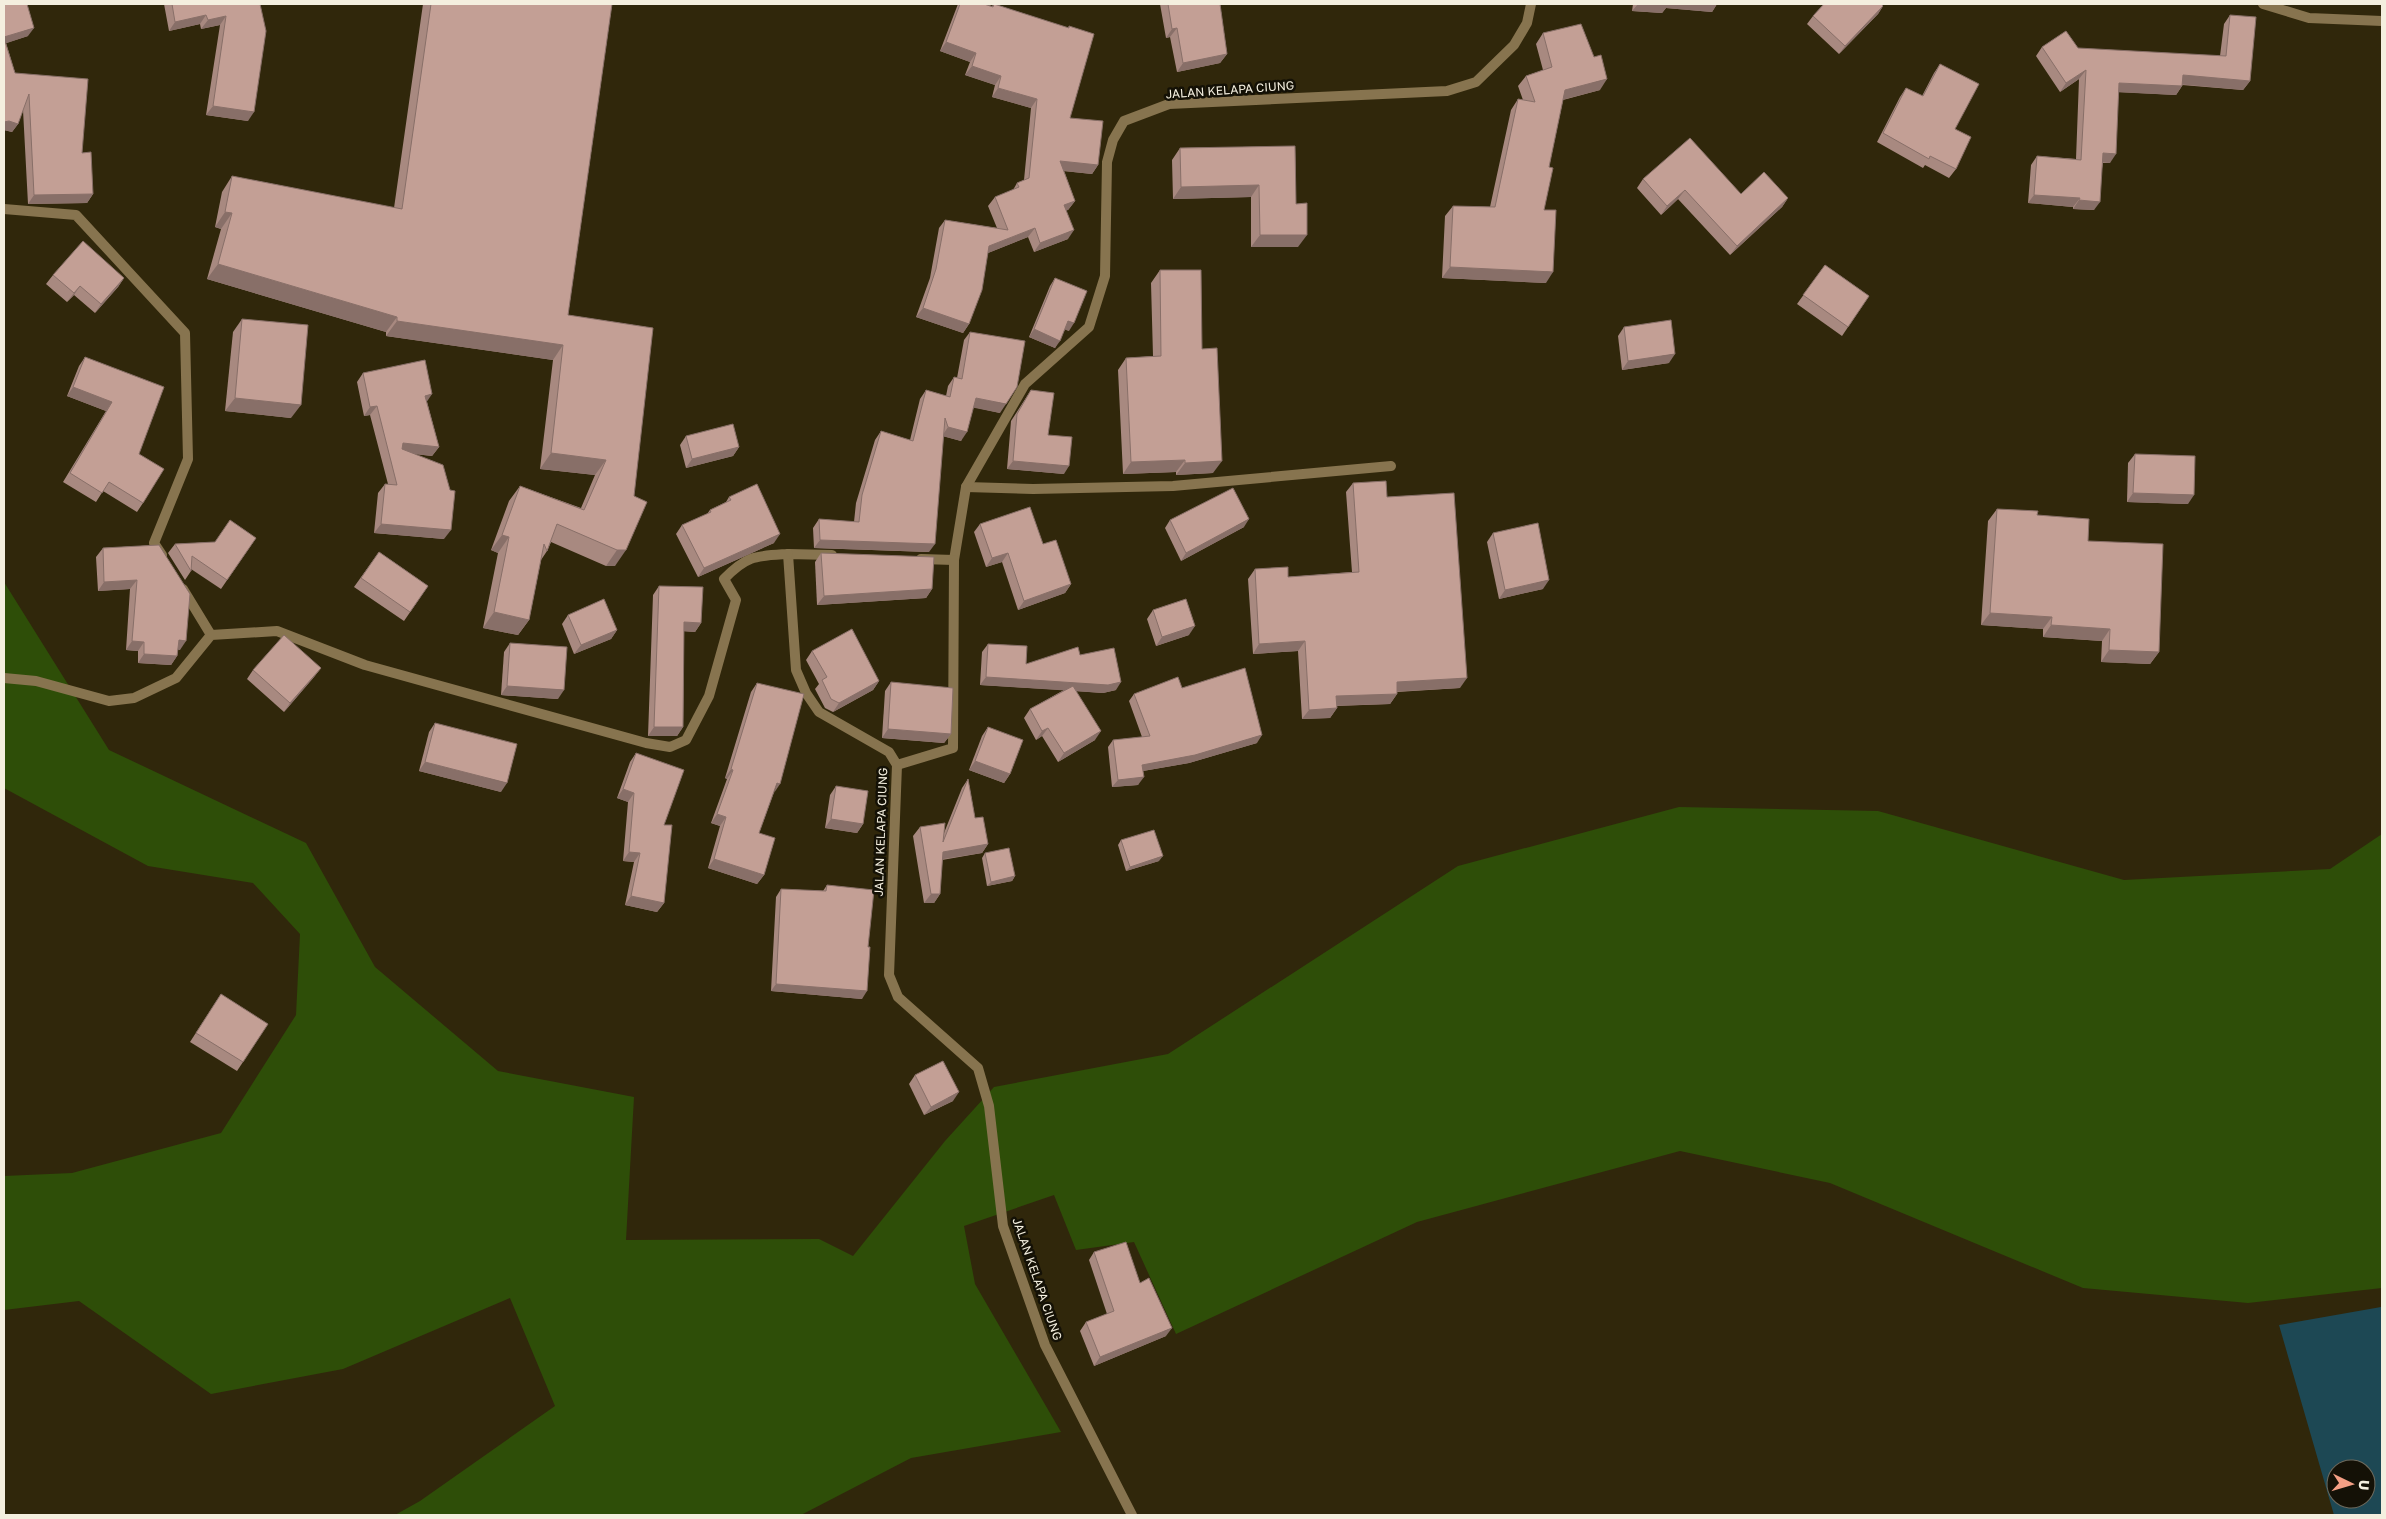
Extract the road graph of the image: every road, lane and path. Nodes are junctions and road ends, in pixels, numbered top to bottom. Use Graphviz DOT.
graph roads {
  1 [pos="1531,4"];
  2 [pos="2262,4"];
  3 [pos="2382,21"];
  4 [pos="4,209"];
  5 [pos="1391,466"];
  6 [pos="966,488"];
  7 [pos="788,554"];
  8 [pos="846,556"];
  9 [pos="915,559"];
  10 [pos="954,560"];
  11 [pos="211,635"];
  12 [pos="4,678"];
  13 [pos="897,765"];
  14 [pos="1132,1515"];
  1 -- 6 [label="street, JALAN KELAPA CIUNG"];
  2 -- 3 [label="street"];
  4 -- 11 [label="street"];
  5 -- 6 [label="street"];
  6 -- 10 [label="street, JALAN KELAPA CIUNG"];
  7 -- 8 [label="street"];
  7 -- 11 [label="street"];
  7 -- 13 [label="street, JALAN KELAPA CIUNG"];
  9 -- 10 [label="street"];
  10 -- 13 [label="street, JALAN KELAPA CIUNG"];
  11 -- 12 [label="street"];
  13 -- 14 [label="street, JALAN KELAPA CIUNG"];
}
